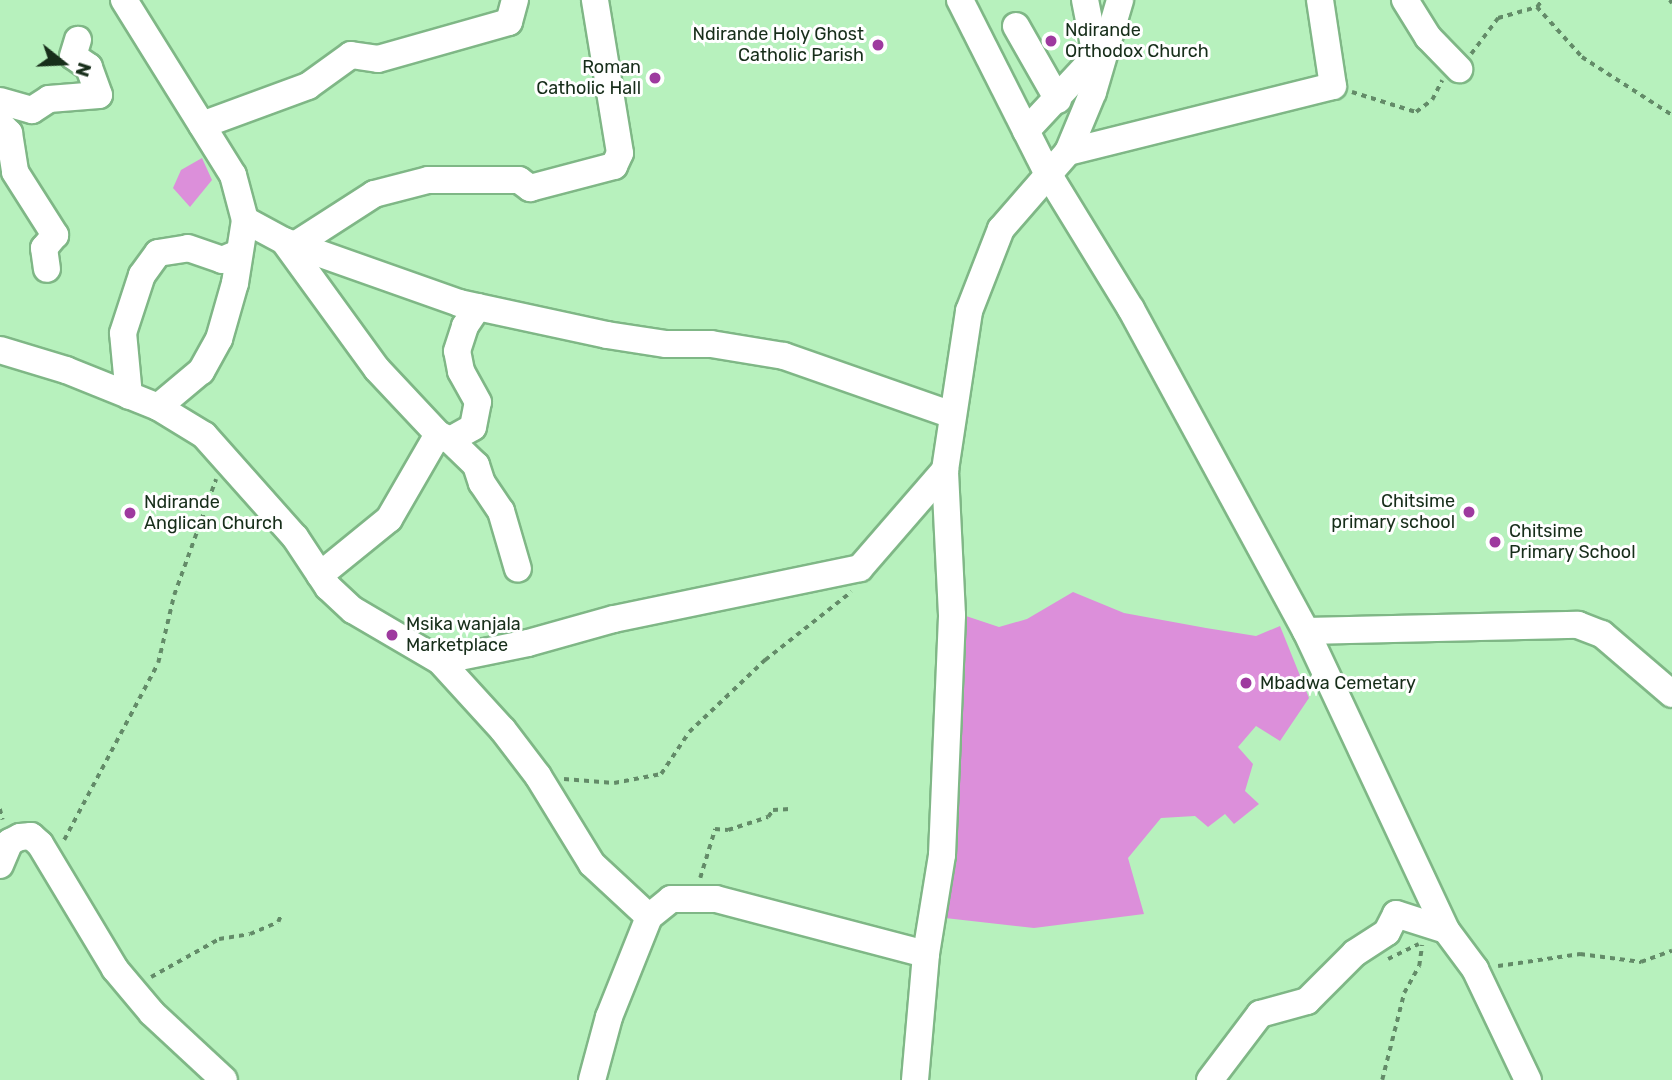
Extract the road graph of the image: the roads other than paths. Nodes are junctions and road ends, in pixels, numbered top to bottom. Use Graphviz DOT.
graph roads {
  1 [pos="124,0"];
  2 [pos="515,0"];
  3 [pos="595,0"];
  4 [pos="960,0"];
  5 [pos="1085,0"];
  6 [pos="1120,0"];
  7 [pos="1320,0"];
  8 [pos="1405,0"];
  9 [pos="1016,26"];
  10 [pos="78,40"];
  11 [pos="1459,69"];
  12 [pos="1058,100"];
  13 [pos="0,101"];
  14 [pos="0,124"];
  15 [pos="202,125"];
  16 [pos="1026,131"];
  17 [pos="1068,152"];
  18 [pos="1047,172"];
  19 [pos="245,220"];
  20 [pos="290,243"];
  21 [pos="236,254"];
  22 [pos="47,269"];
  23 [pos="478,307"];
  24 [pos="0,350"];
  25 [pos="129,396"];
  26 [pos="158,407"];
  27 [pos="950,414"];
  28 [pos="444,437"];
  29 [pos="945,470"];
  30 [pos="518,569"];
  31 [pos="320,575"];
  32 [pos="1307,631"];
  33 [pos="440,661"];
  34 [pos="1672,694"];
  35 [pos="0,865"];
  36 [pos="649,917"];
  37 [pos="1434,936"];
  38 [pos="926,954"];
  39 [pos="224,1080"];
  40 [pos="592,1080"];
  41 [pos="915,1080"];
  42 [pos="1210,1080"];
  43 [pos="1528,1080"];
  1 -- 15 [label="street"];
  2 -- 15 [label="street"];
  3 -- 20 [label="street"];
  4 -- 16 [label="street"];
  5 -- 12 [label="street"];
  6 -- 17 [label="street"];
  7 -- 17 [label="street"];
  8 -- 11 [label="street"];
  9 -- 12 [label="street"];
  10 -- 13 [label="street"];
  12 -- 16 [label="street"];
  14 -- 22 [label="street"];
  15 -- 19 [label="street"];
  16 -- 18 [label="street"];
  17 -- 18 [label="street"];
  18 -- 27 [label="street"];
  18 -- 32 [label="street"];
  19 -- 20 [label="street"];
  19 -- 21 [label="street"];
  20 -- 23 [label="street"];
  20 -- 28 [label="street"];
  21 -- 25 [label="street"];
  21 -- 26 [label="street"];
  23 -- 27 [label="street"];
  23 -- 28 [label="street"];
  24 -- 25 [label="street"];
  25 -- 26 [label="street"];
  26 -- 31 [label="street"];
  27 -- 29 [label="street"];
  28 -- 30 [label="street"];
  28 -- 31 [label="street"];
  29 -- 33 [label="street"];
  29 -- 38 [label="street"];
  31 -- 33 [label="street"];
  32 -- 34 [label="street"];
  32 -- 37 [label="street"];
  33 -- 36 [label="street"];
  35 -- 39 [label="street"];
  36 -- 38 [label="street"];
  36 -- 40 [label="street"];
  37 -- 42 [label="street"];
  37 -- 43 [label="street"];
  38 -- 41 [label="street"];
}
